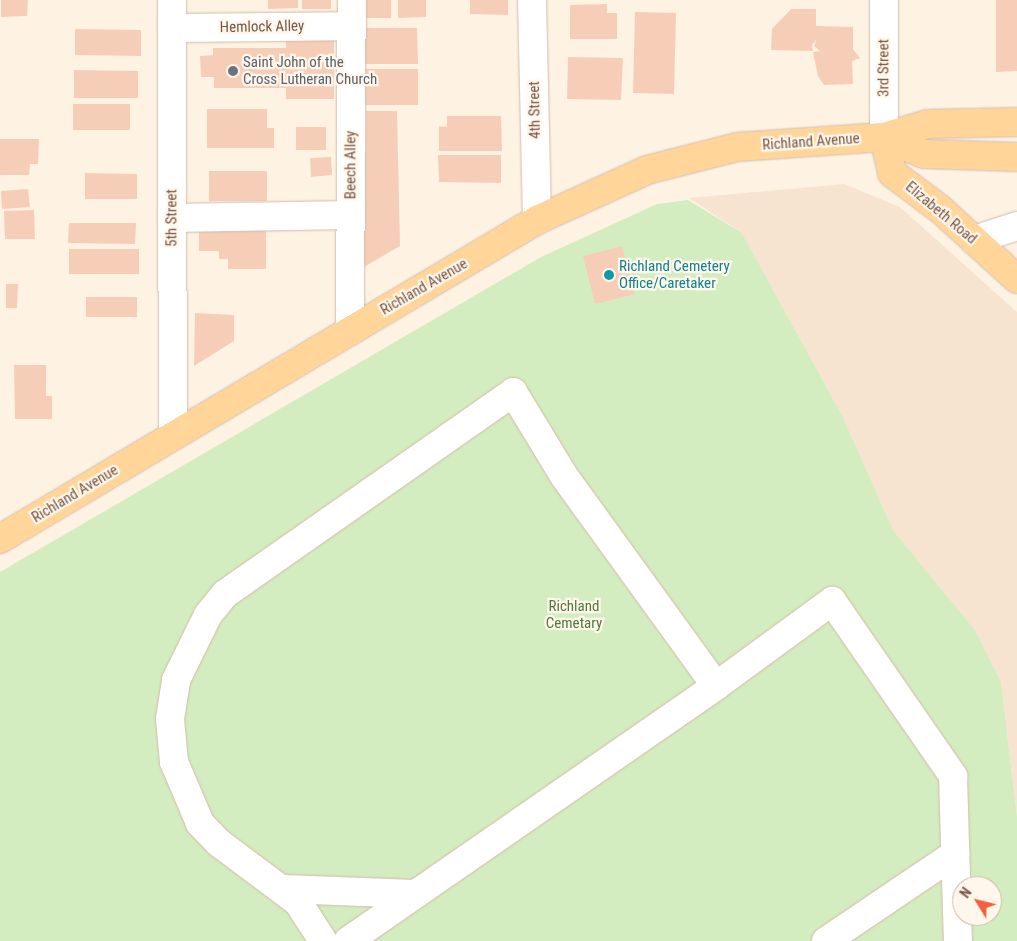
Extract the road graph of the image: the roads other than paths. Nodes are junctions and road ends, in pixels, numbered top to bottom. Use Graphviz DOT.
graph roads {
  1 [pos="172,0"];
  2 [pos="532,0"];
  3 [pos="884,0"];
  4 [pos="352,13"];
  5 [pos="172,28"];
  6 [pos="1017,122"];
  7 [pos="884,137"];
  8 [pos="1017,157"];
  9 [pos="351,215"];
  10 [pos="172,218"];
  11 [pos="537,220"];
  12 [pos="1017,226"];
  13 [pos="974,240"];
  14 [pos="1017,279"];
  15 [pos="350,330"];
  16 [pos="173,436"];
  17 [pos="0,539"];
  18 [pos="716,686"];
  19 [pos="955,854"];
  20 [pos="284,889"];
  21 [pos="415,894"];
  22 [pos="323,941"];
  23 [pos="348,941"];
  24 [pos="826,941"];
  25 [pos="958,941"];
  1 -- 5 [label="street, 5th Street"];
  2 -- 11 [label="street, 4th Street"];
  3 -- 7 [label="street, 3rd Street"];
  4 -- 5 [label="street, Hemlock Alley"];
  4 -- 9 [label="street, Beech Alley"];
  5 -- 10 [label="street, 5th Street"];
  6 -- 7 [label="main road, Richland Avenue"];
  7 -- 8 [label="main road, Richland Avenue"];
  7 -- 11 [label="main road, Richland Avenue"];
  7 -- 13 [label="main road, Elizabeth Road"];
  9 -- 10 [label="street"];
  9 -- 15 [label="street, Beech Alley"];
  10 -- 16 [label="street, 5th Street"];
  11 -- 15 [label="main road, Richland Avenue"];
  12 -- 13 [label="street"];
  13 -- 14 [label="main road, Elizabeth Road"];
  15 -- 16 [label="main road, Richland Avenue"];
  16 -- 17 [label="main road, Richland Avenue"];
  18 -- 19 [label="street"];
  18 -- 20 [label="street"];
  18 -- 21 [label="street"];
  19 -- 24 [label="street"];
  19 -- 25 [label="street"];
  20 -- 21 [label="street"];
  20 -- 22 [label="street"];
  21 -- 23 [label="street"];
}
